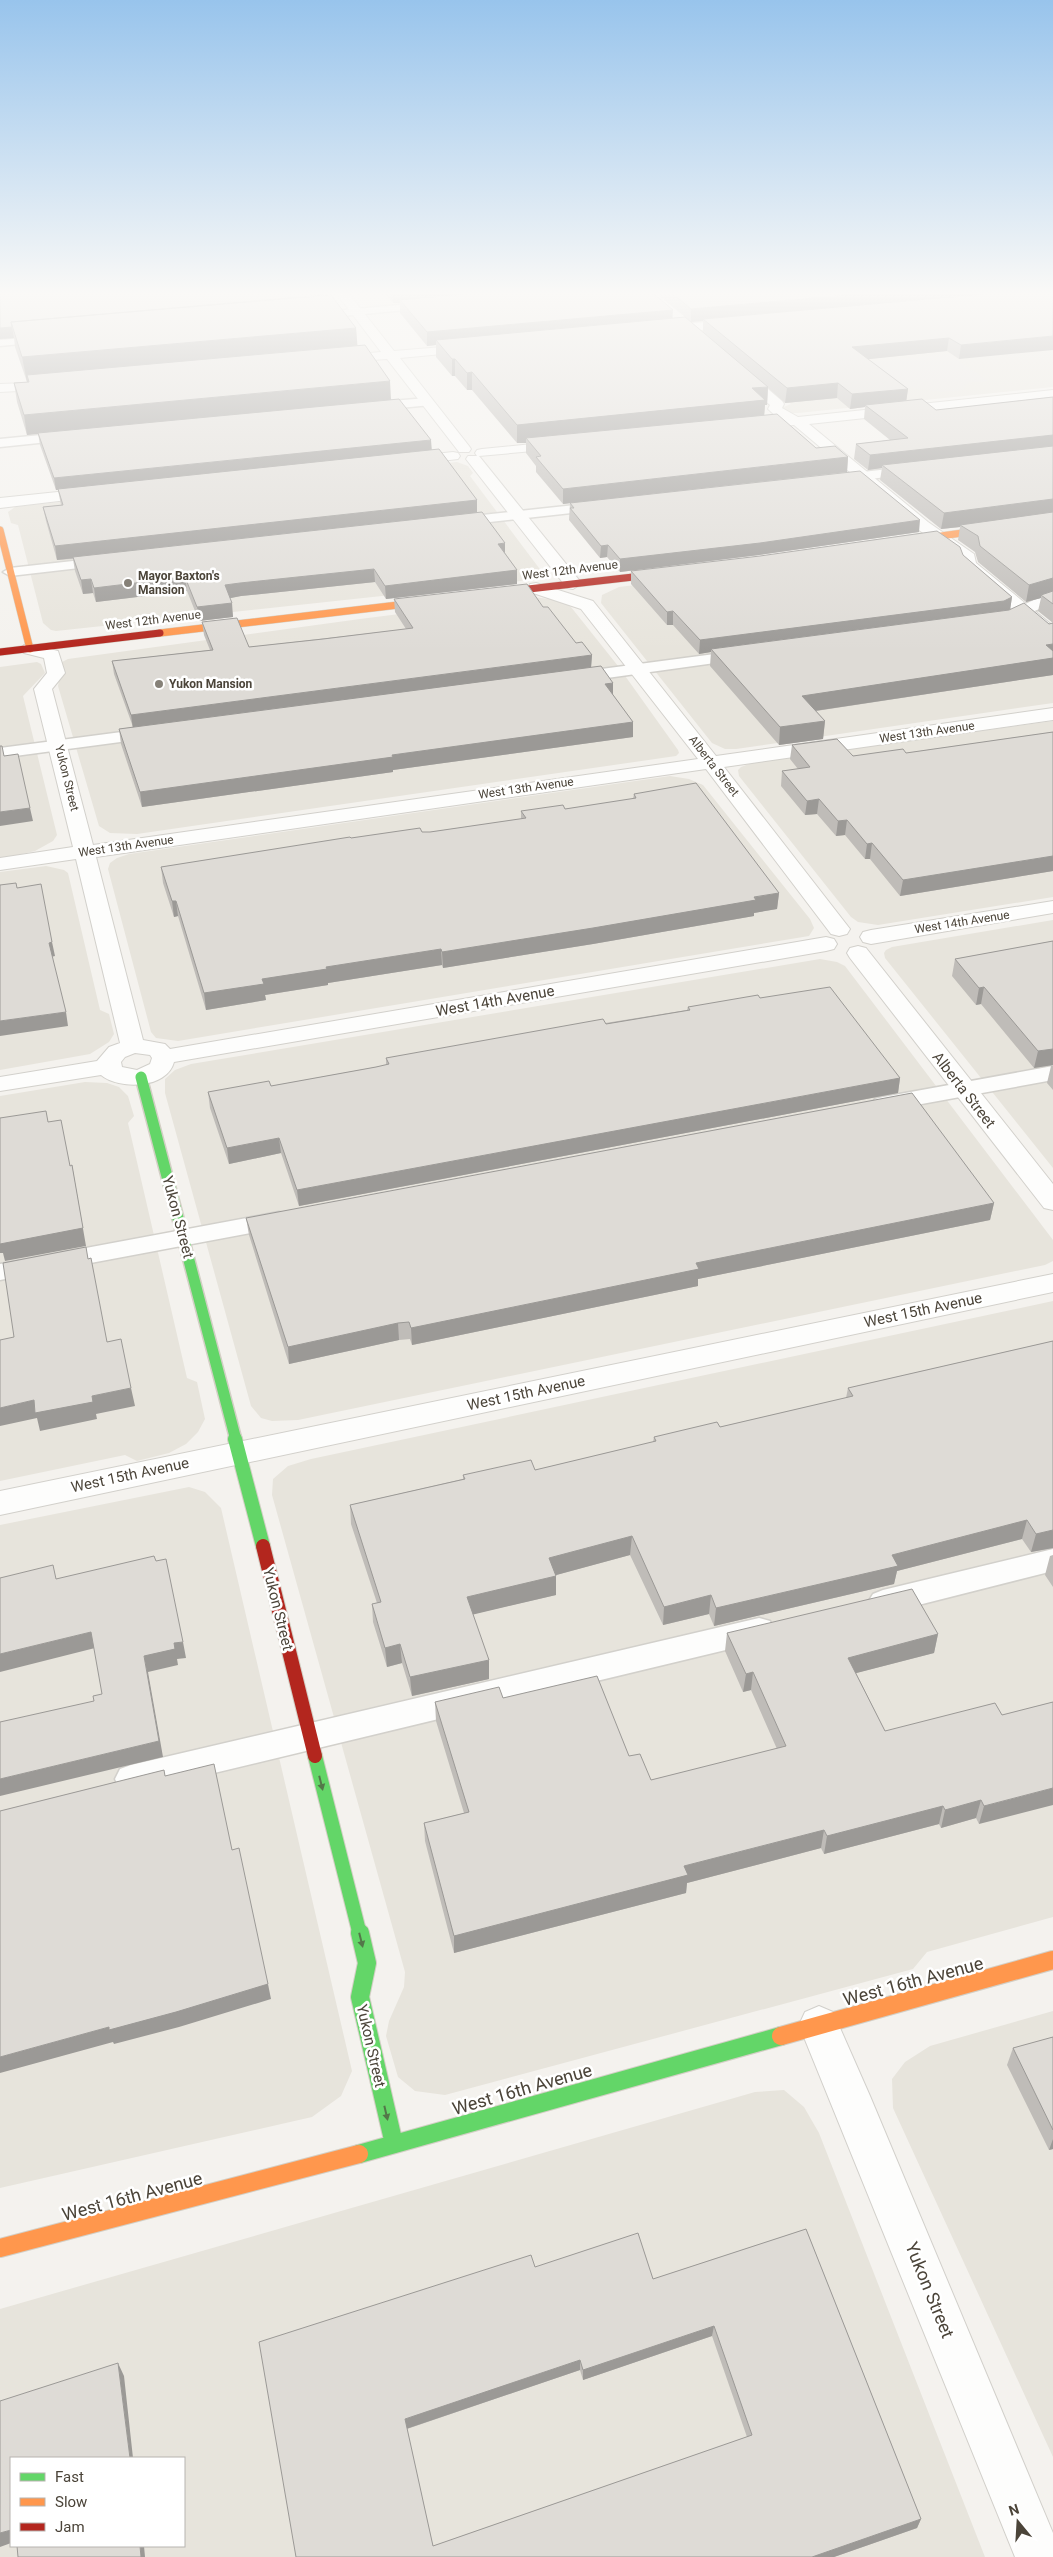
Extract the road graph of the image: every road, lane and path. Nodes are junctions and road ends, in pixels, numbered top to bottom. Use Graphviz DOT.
graph roads {
  1 [pos="436,413"];
  2 [pos="780,413"];
  3 [pos="870,413"];
  4 [pos="797,421"];
  5 [pos="738,427"];
  6 [pos="84,435"];
  7 [pos="0,443"];
  8 [pos="580,443"];
  9 [pos="468,455"];
  10 [pos="395,462"];
  11 [pos="926,469"];
  12 [pos="864,476"];
  13 [pos="821,481"];
  14 [pos="108,492"];
  15 [pos="0,503"];
  16 [pos="618,504"];
  17 [pos="517,516"];
  18 [pos="1053,520"];
  19 [pos="443,524"];
  20 [pos="0,530"];
  21 [pos="939,536"];
  22 [pos="892,543"];
  23 [pos="120,560"];
  24 [pos="6,569"];
  25 [pos="680,571"];
  26 [pos="602,580"];
  27 [pos="573,584"];
  28 [pos="536,588"];
  29 [pos="477,595"];
  30 [pos="448,599"];
  31 [pos="1053,600"];
  32 [pos="587,605"];
  33 [pos="1024,611"];
  34 [pos="987,622"];
  35 [pos="1053,635"];
  36 [pos="30,648"];
  37 [pos="0,652"];
  38 [pos="762,653"];
  39 [pos="638,670"];
  40 [pos="559,680"];
  41 [pos="1053,714"];
  42 [pos="167,731"];
  43 [pos="59,745"];
  44 [pos="0,753"];
  45 [pos="711,762"];
  46 [pos="85,852"];
  47 [pos="0,864"];
  48 [pos="1053,908"];
  49 [pos="833,936"];
  50 [pos="865,945"];
  51 [pos="134,1046"];
  52 [pos="164,1057"];
  53 [pos="109,1066"];
  54 [pos="1053,1073"];
  55 [pos="141,1077"];
  56 [pos="0,1084"];
  57 [pos="963,1089"];
  58 [pos="858,1109"];
  59 [pos="1053,1202"];
  60 [pos="302,1215"];
  61 [pos="183,1238"];
  62 [pos="0,1272"];
  63 [pos="1053,1283"];
  64 [pos="239,1452"];
  65 [pos="0,1503"];
  66 [pos="1053,1560"];
  67 [pos="855,1608"];
  68 [pos="787,1624"];
  69 [pos="309,1736"];
  70 [pos="106,1785"];
  71 [pos="1053,1960"];
  72 [pos="819,2025"];
  73 [pos="394,2144"];
  74 [pos="0,2248"];
  75 [pos="1039,2557"];
  1 -- 9 [label="street"];
  2 -- 4 [label="street"];
  3 -- 4 [label="street"];
  4 -- 5 [label="street"];
  4 -- 12 [label="street"];
  6 -- 7 [label="lane"];
  8 -- 9 [label="street"];
  9 -- 10 [label="street"];
  9 -- 17 [label="street"];
  11 -- 12 [label="lane"];
  12 -- 13 [label="lane"];
  12 -- 21 [label="street"];
  14 -- 15 [label="street"];
  16 -- 17 [label="lane"];
  17 -- 19 [label="lane"];
  17 -- 27 [label="street"];
  18 -- 21 [label="street"];
  20 -- 24 [label="street"];
  21 -- 22 [label="street"];
  21 -- 33 [label="street"];
  23 -- 24 [label="lane"];
  24 -- 36 [label="street"];
  25 -- 26 [label="street, West 12th Avenue"];
  26 -- 27 [label="street, West 12th Avenue"];
  26 -- 32 [label="street"];
  27 -- 28 [label="street, West 12th Avenue"];
  28 -- 29 [label="street, West 12th Avenue"];
  28 -- 32 [label="street"];
  30 -- 36 [label="street, West 12th Avenue"];
  31 -- 33 [label="lane"];
  32 -- 39 [label="street, Alberta Street"];
  33 -- 34 [label="lane"];
  33 -- 35 [label="street"];
  36 -- 37 [label="street, West 12th Avenue"];
  36 -- 43 [label="street, Yukon Street"];
  38 -- 39 [label="lane"];
  39 -- 40 [label="lane"];
  39 -- 45 [label="street, Alberta Street"];
  41 -- 45 [label="street, West 13th Avenue"];
  42 -- 43 [label="lane"];
  43 -- 44 [label="lane"];
  43 -- 46 [label="street, Yukon Street"];
  45 -- 46 [label="street, West 13th Avenue"];
  45 -- 49 [label="street, Alberta Street"];
  46 -- 47 [label="street, West 13th Avenue"];
  46 -- 51 [label="street, Yukon Street"];
  48 -- 50 [label="street, West 14th Avenue"];
  49 -- 50 [label="street"];
  49 -- 52 [label="street, West 14th Avenue"];
  50 -- 57 [label="street, Alberta Street"];
  51 -- 52 [label="street"];
  51 -- 53 [label="street"];
  52 -- 55 [label="street"];
  53 -- 55 [label="street"];
  53 -- 56 [label="street"];
  54 -- 57 [label="lane"];
  55 -- 61 [label="street, Yukon Street"];
  57 -- 58 [label="lane"];
  57 -- 59 [label="street, Alberta Street"];
  60 -- 61 [label="lane"];
  61 -- 62 [label="lane"];
  61 -- 64 [label="street, Yukon Street"];
  63 -- 64 [label="street, West 15th Avenue"];
  64 -- 65 [label="street, West 15th Avenue"];
  64 -- 69 [label="street, Yukon Street"];
  66 -- 67 [label="lane"];
  68 -- 69 [label="lane"];
  69 -- 70 [label="lane"];
  69 -- 73 [label="street, Yukon Street, one-way"];
  71 -- 72 [label="street, West 16th Avenue"];
  72 -- 73 [label="street, West 16th Avenue"];
  72 -- 75 [label="street, Yukon Street"];
  73 -- 74 [label="street, West 16th Avenue"];
}
